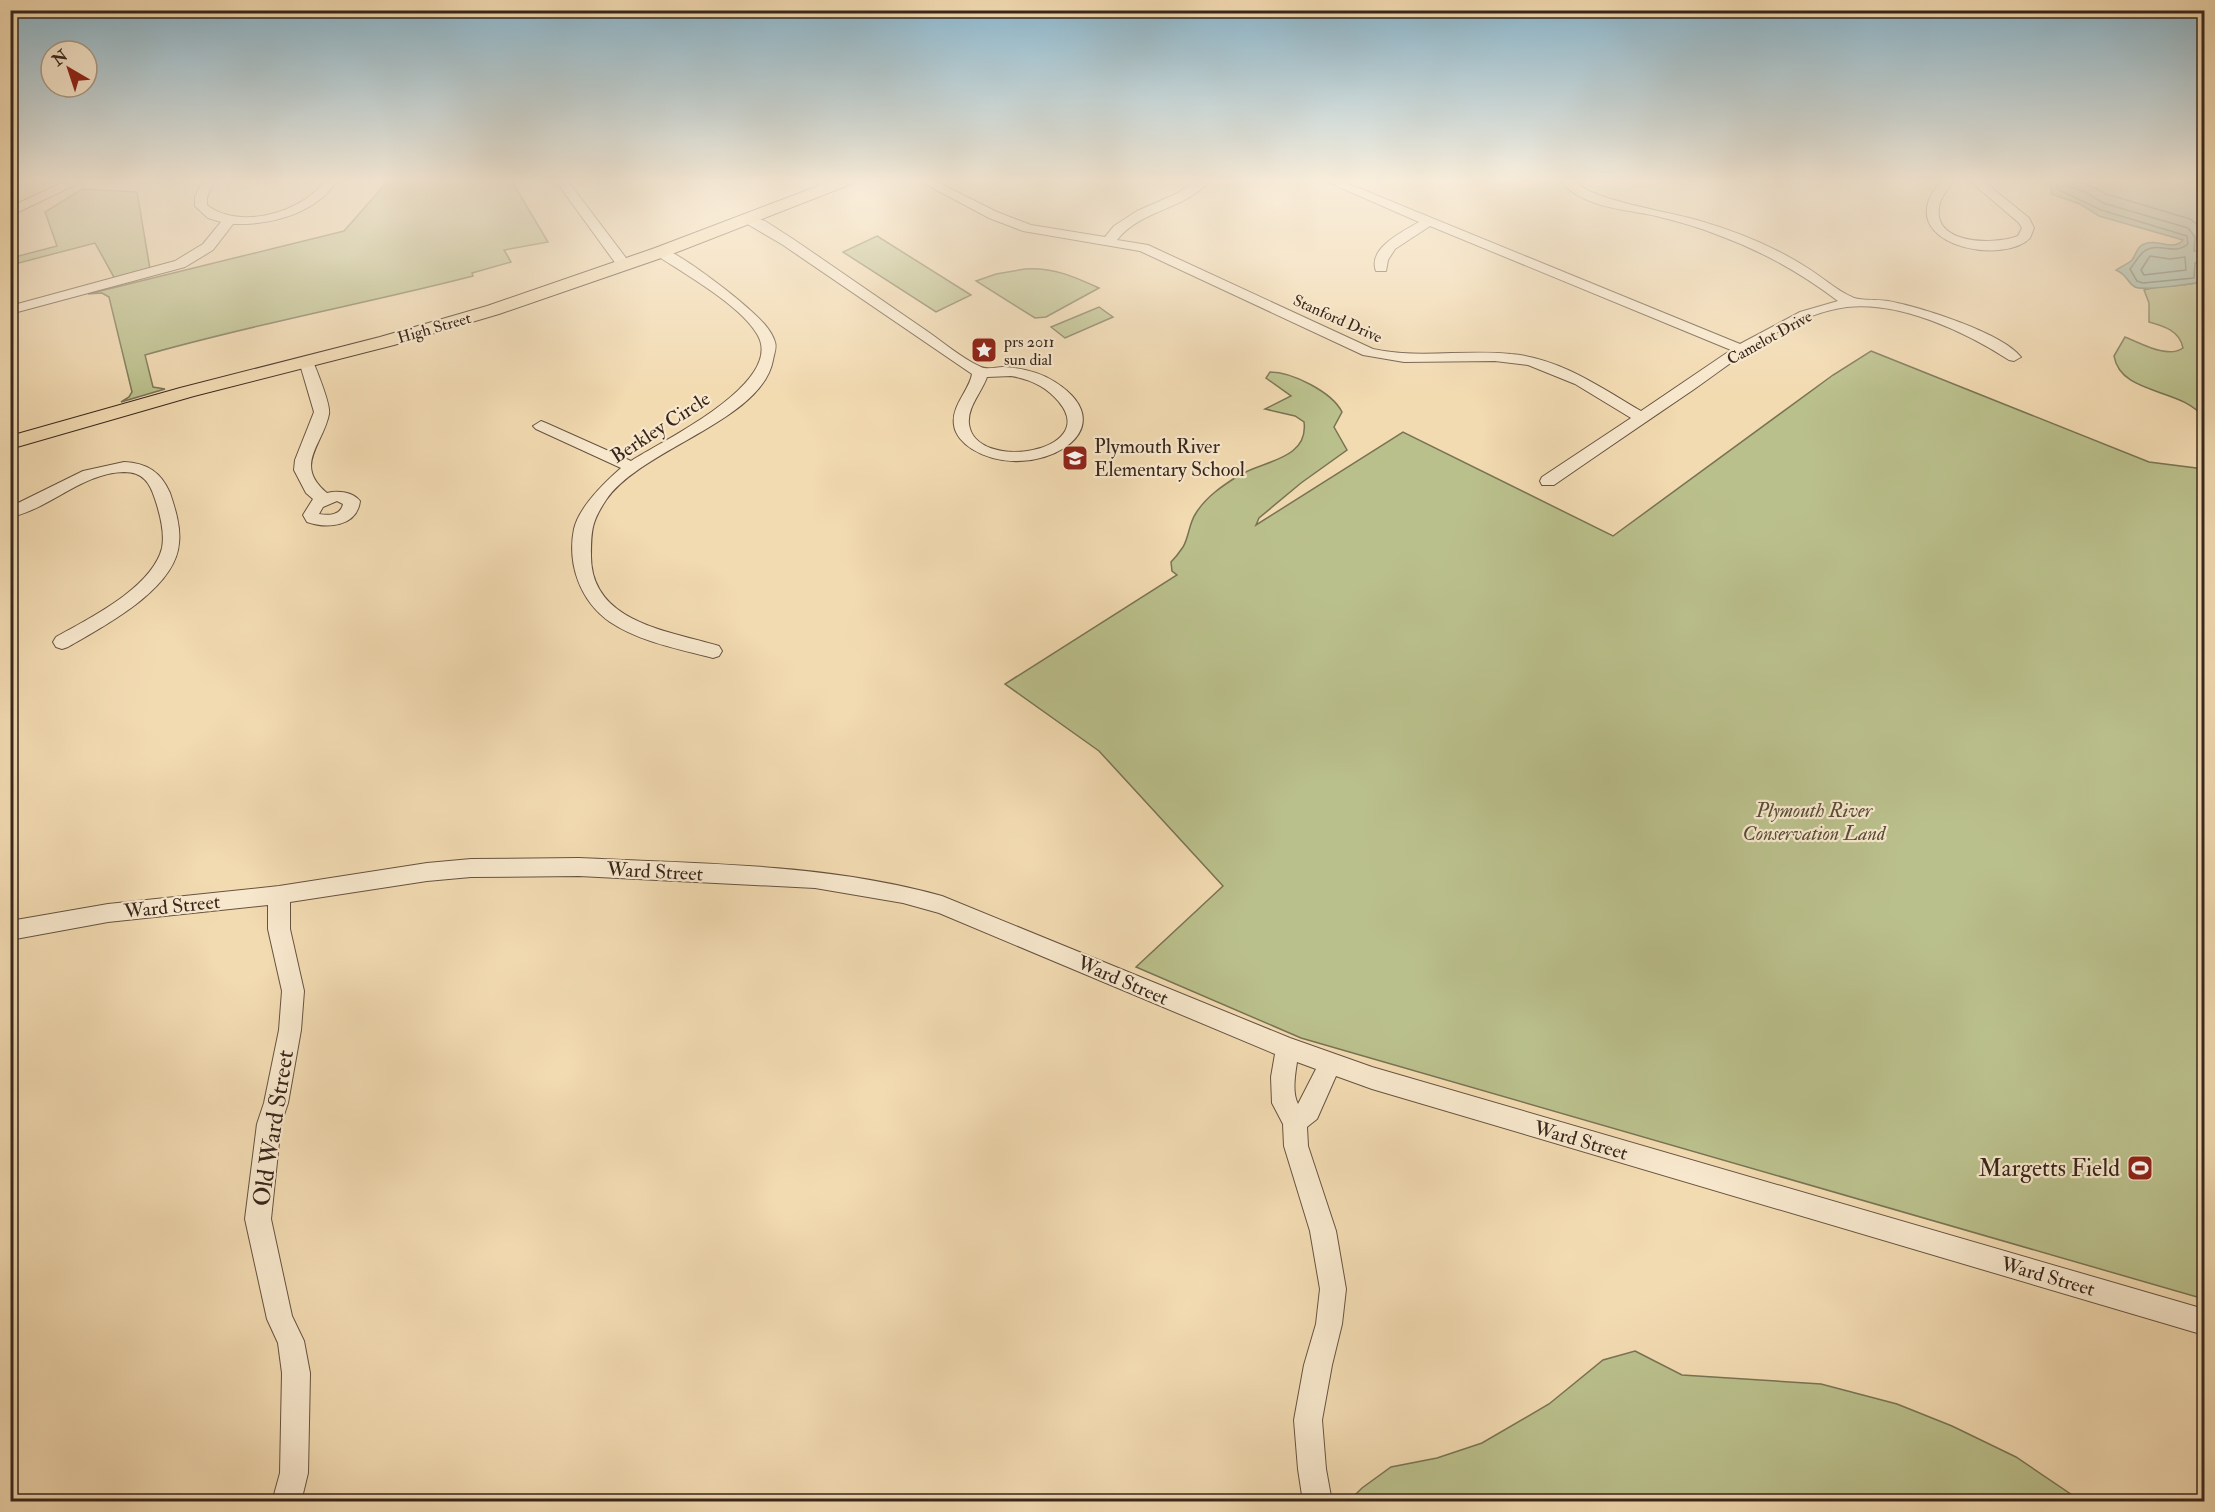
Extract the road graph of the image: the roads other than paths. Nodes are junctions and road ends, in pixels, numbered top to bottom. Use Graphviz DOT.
graph roads {
  1 [pos="202,251"];
  2 [pos="613,251"];
  3 [pos="665,251"];
  4 [pos="801,251"];
  5 [pos="1150,251"];
  6 [pos="1385,251"];
  7 [pos="1498,251"];
  8 [pos="1768,251"];
  9 [pos="661,252"];
  10 [pos="624,265"];
  11 [pos="1381,268"];
  12 [pos="1849,302"];
  13 [pos="10,310"];
  14 [pos="1742,350"];
  15 [pos="2013,357"];
  16 [pos="306,361"];
  17 [pos="980,373"];
  18 [pos="1641,418"];
  19 [pos="541,426"];
  20 [pos="10,443"];
  21 [pos="631,467"];
  22 [pos="1548,481"];
  23 [pos="324,499"];
  24 [pos="12,511"];
  25 [pos="62,642"];
  26 [pos="713,651"];
  27 [pos="279,895"];
  28 [pos="10,931"];
  29 [pos="1287,1048"];
  30 [pos="1330,1064"];
  31 [pos="1295,1121"];
  32 [pos="2205,1322"];
  33 [pos="286,1502"];
  34 [pos="1318,1502"];
  1 -- 13 [label="street"];
  2 -- 10 [label="street"];
  3 -- 9 [label="main road, High Street"];
  4 -- 17 [label="street"];
  5 -- 18 [label="street, Stanford Drive"];
  6 -- 11 [label="street"];
  7 -- 14 [label="street"];
  8 -- 12 [label="street"];
  9 -- 10 [label="main road, High Street"];
  9 -- 21 [label="street, Berkley Circle"];
  10 -- 16 [label="main road, High Street"];
  12 -- 14 [label="street, Camelot Drive"];
  12 -- 15 [label="street, Camelot Drive"];
  14 -- 18 [label="street, Camelot Drive"];
  16 -- 20 [label="main road, High Street"];
  16 -- 23 [label="street"];
  17 -- 17 [label="street"];
  18 -- 22 [label="street, Camelot Drive"];
  19 -- 21 [label="street"];
  21 -- 26 [label="street, Berkley Circle"];
  24 -- 25 [label="street"];
  27 -- 28 [label="street, Ward Street"];
  27 -- 29 [label="street, Ward Street"];
  27 -- 33 [label="street, Old Ward Street"];
  29 -- 30 [label="street, Ward Street"];
  29 -- 31 [label="street"];
  30 -- 31 [label="street"];
  30 -- 32 [label="street, Ward Street"];
  31 -- 34 [label="street"];
}
